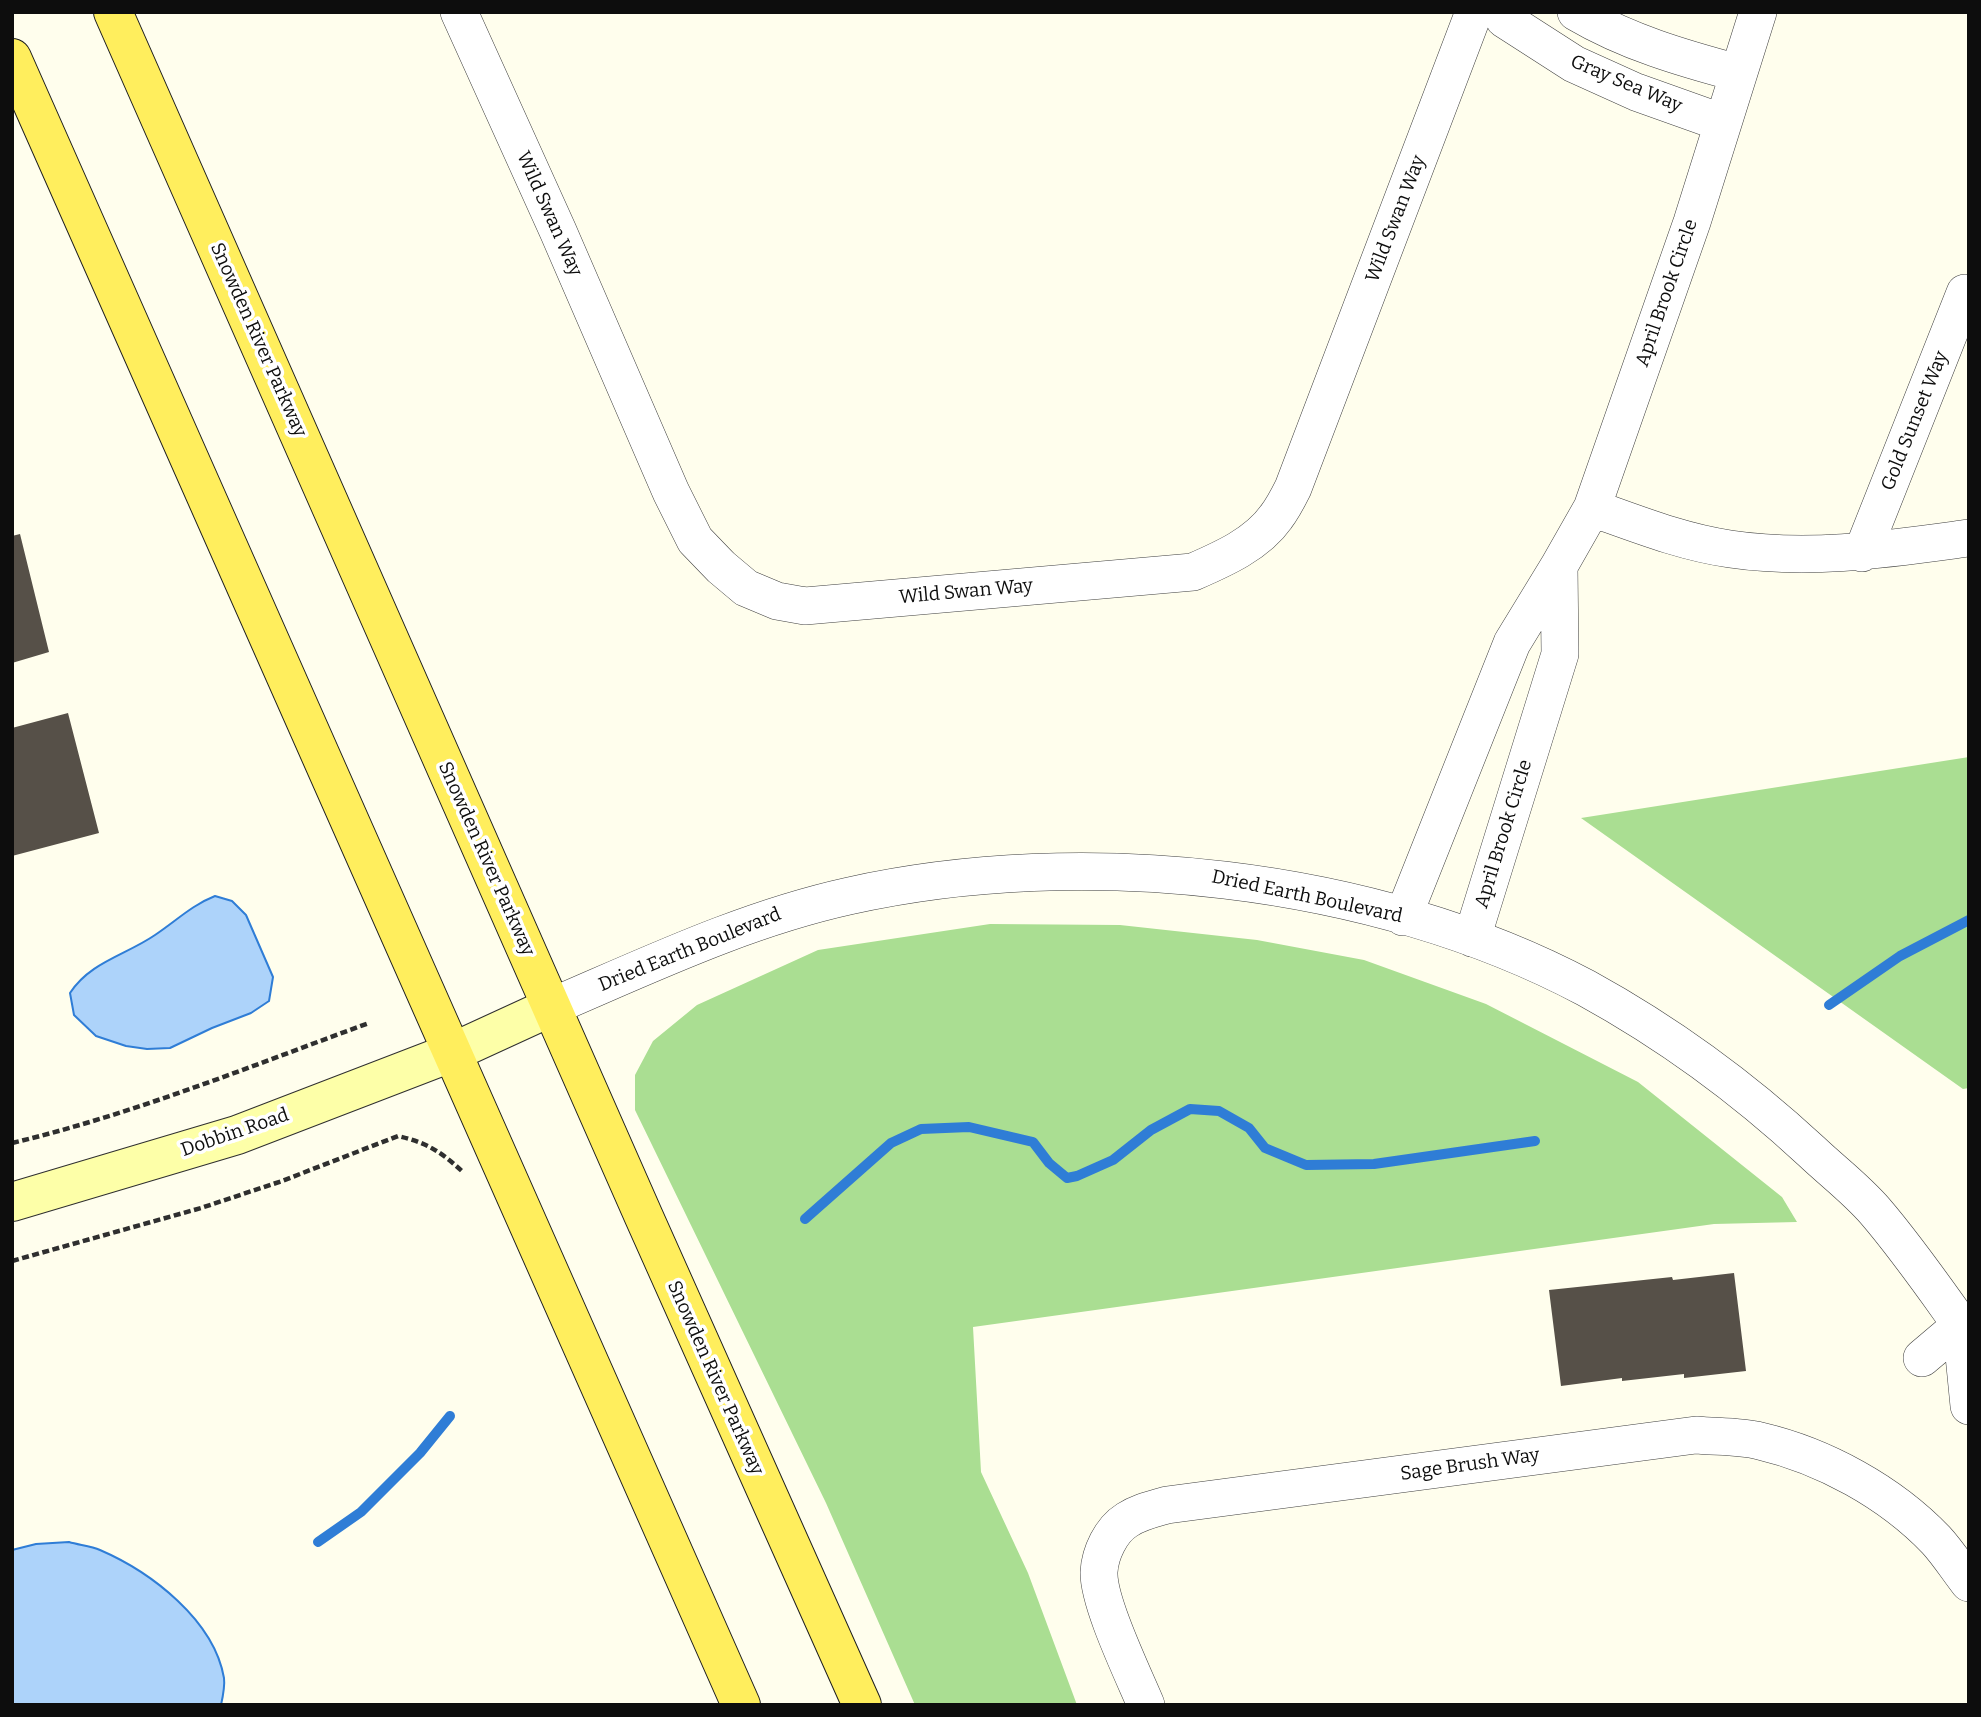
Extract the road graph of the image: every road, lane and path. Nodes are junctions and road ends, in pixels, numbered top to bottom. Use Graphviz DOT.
graph roads {
  1 [pos="113,12"];
  2 [pos="459,12"];
  3 [pos="1474,12"];
  4 [pos="1501,12"];
  5 [pos="1576,12"];
  6 [pos="1758,12"];
  7 [pos="12,58"];
  8 [pos="1738,73"];
  9 [pos="1723,123"];
  10 [pos="1969,294"];
  11 [pos="1592,508"];
  12 [pos="1969,538"];
  13 [pos="1862,553"];
  14 [pos="1559,566"];
  15 [pos="1403,916"];
  16 [pos="1472,939"];
  17 [pos="551,1007"];
  18 [pos="369,1023"];
  19 [pos="453,1052"];
  20 [pos="413,1132"];
  21 [pos="417,1141"];
  22 [pos="12,1143"];
  23 [pos="466,1176"];
  24 [pos="12,1202"];
  25 [pos="12,1261"];
  26 [pos="1965,1329"];
  27 [pos="1922,1358"];
  28 [pos="1969,1406"];
  29 [pos="1969,1583"];
  30 [pos="741,1705"];
  31 [pos="862,1705"];
  32 [pos="1146,1705"];
  1 -- 17 [label="main road, Snowden River Parkway"];
  2 -- 3 [label="street, Wild Swan Way"];
  4 -- 9 [label="street, Gray Sea Way"];
  5 -- 8 [label="street"];
  6 -- 8 [label="street, April Brook Circle"];
  7 -- 19 [label="main road"];
  8 -- 9 [label="street, April Brook Circle"];
  9 -- 11 [label="street, April Brook Circle"];
  10 -- 13 [label="street, Gold Sunset Way"];
  11 -- 13 [label="street"];
  11 -- 14 [label="street, April Brook Circle"];
  12 -- 13 [label="street"];
  14 -- 15 [label="street, April Brook Circle"];
  14 -- 16 [label="street, April Brook Circle"];
  15 -- 16 [label="street, Dried Earth Boulevard"];
  15 -- 17 [label="street, Dried Earth Boulevard"];
  16 -- 26 [label="street, Dried Earth Boulevard"];
  17 -- 19 [label="street, Dried Earth Boulevard"];
  17 -- 31 [label="main road, Snowden River Parkway"];
  18 -- 22 [label="path"];
  19 -- 24 [label="street, Dobbin Road"];
  19 -- 30 [label="main road"];
  20 -- 21 [label="path"];
  21 -- 23 [label="path"];
  21 -- 25 [label="path"];
  26 -- 27 [label="street"];
  26 -- 28 [label="street, Dried Earth Boulevard"];
  29 -- 32 [label="street, Sage Brush Way"];
}
